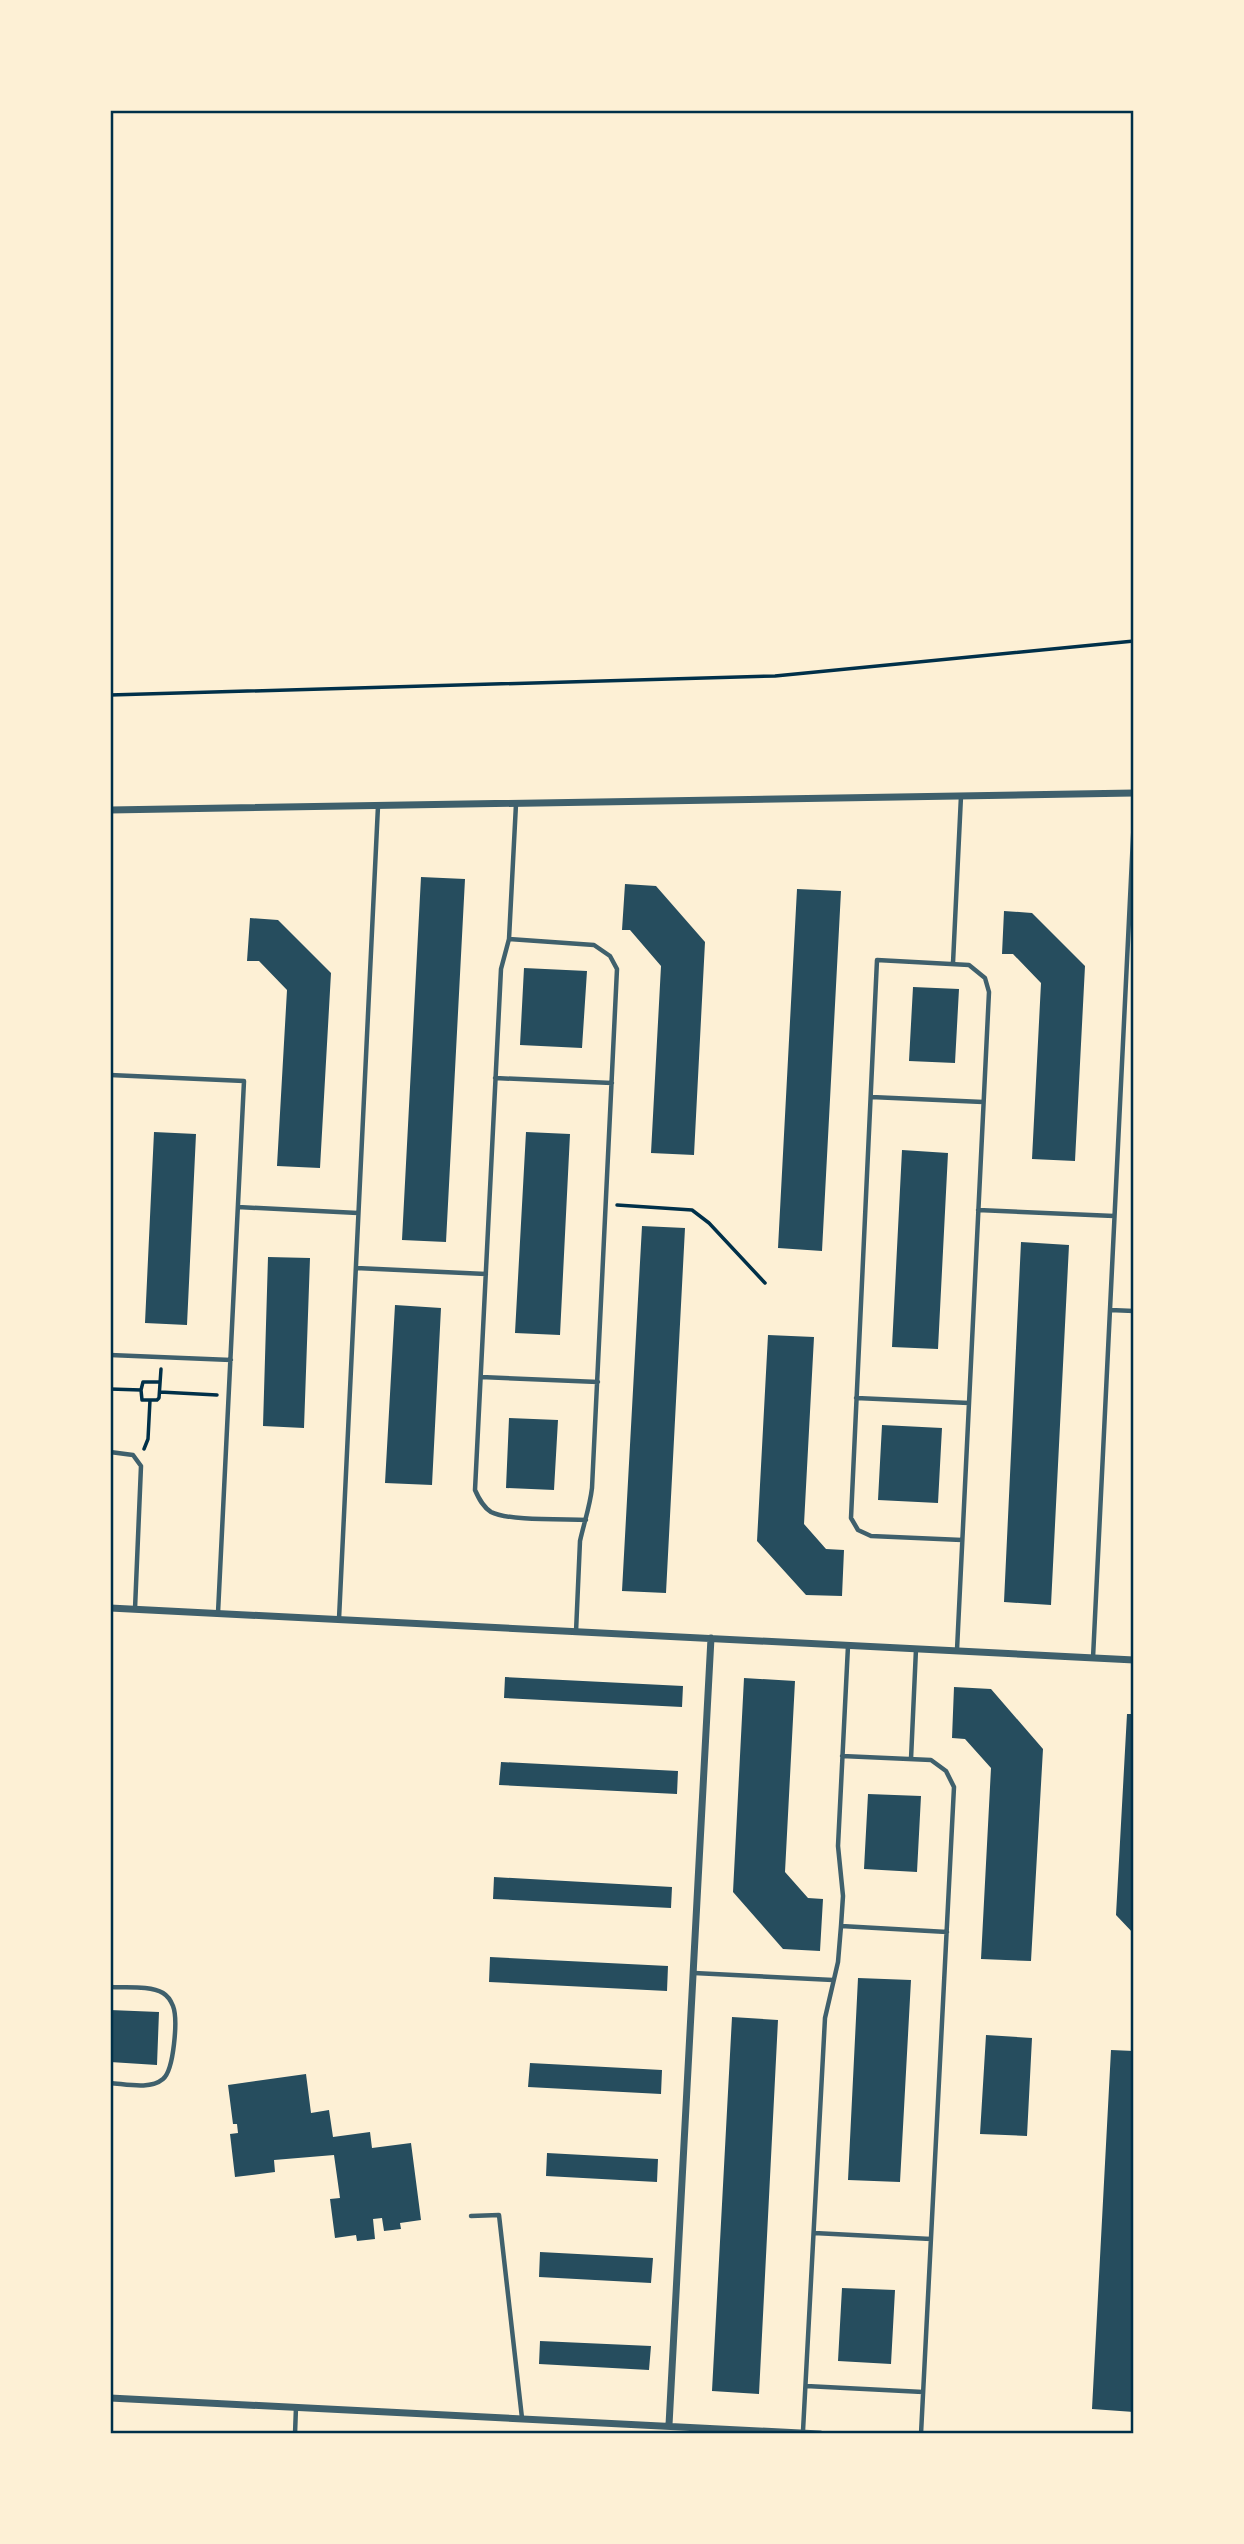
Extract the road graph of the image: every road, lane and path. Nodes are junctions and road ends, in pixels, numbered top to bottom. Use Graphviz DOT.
graph roads {
  1 [pos="1134,641"];
  2 [pos="110,695"];
  3 [pos="1134,793"];
  4 [pos="961,796"];
  5 [pos="516,804"];
  6 [pos="378,806"];
  7 [pos="110,810"];
  8 [pos="1134,817"];
  9 [pos="509,939"];
  10 [pos="953,963"];
  11 [pos="110,1075"];
  12 [pos="495,1078"];
  13 [pos="612,1083"];
  14 [pos="871,1097"];
  15 [pos="983,1102"];
  16 [pos="606,1204"];
  17 [pos="238,1207"];
  18 [pos="978,1210"];
  19 [pos="358,1213"];
  20 [pos="1114,1216"];
  21 [pos="356,1268"];
  22 [pos="486,1275"];
  23 [pos="765,1283"];
  24 [pos="1110,1310"];
  25 [pos="1134,1311"];
  26 [pos="110,1355"];
  27 [pos="161,1357"];
  28 [pos="231,1360"];
  29 [pos="481,1377"];
  30 [pos="160,1382"];
  31 [pos="597,1382"];
  32 [pos="110,1389"];
  33 [pos="141,1390"];
  34 [pos="160,1392"];
  35 [pos="229,1395"];
  36 [pos="856,1398"];
  37 [pos="150,1400"];
  38 [pos="969,1403"];
  39 [pos="110,1452"];
  40 [pos="138,1460"];
  41 [pos="586,1520"];
  42 [pos="962,1540"];
  43 [pos="110,1608"];
  44 [pos="135,1609"];
  45 [pos="218,1613"];
  46 [pos="339,1619"];
  47 [pos="576,1632"];
  48 [pos="711,1638"];
  49 [pos="848,1646"];
  50 [pos="916,1649"];
  51 [pos="957,1651"];
  52 [pos="1093,1658"];
  53 [pos="1134,1660"];
  54 [pos="842,1756"];
  55 [pos="911,1759"];
  56 [pos="841,1926"];
  57 [pos="947,1932"];
  58 [pos="693,1973"];
  59 [pos="833,1980"];
  60 [pos="110,1987"];
  61 [pos="110,2083"];
  62 [pos="471,2216"];
  63 [pos="814,2233"];
  64 [pos="931,2239"];
  65 [pos="806,2386"];
  66 [pos="923,2392"];
  67 [pos="110,2398"];
  68 [pos="296,2407"];
  69 [pos="522,2418"];
  70 [pos="669,2425"];
  71 [pos="743,2431"];
  72 [pos="803,2431"];
  73 [pos="295,2434"];
  74 [pos="820,2434"];
  75 [pos="921,2434"];
  1 -- 2 [label="path"];
  3 -- 4 [label="street"];
  4 -- 5 [label="street"];
  4 -- 10 [label="lane"];
  5 -- 6 [label="street"];
  5 -- 9 [label="lane"];
  6 -- 7 [label="street"];
  6 -- 19 [label="lane"];
  8 -- 20 [label="lane"];
  9 -- 12 [label="lane"];
  9 -- 13 [label="lane"];
  10 -- 14 [label="lane"];
  10 -- 15 [label="lane"];
  11 -- 17 [label="lane"];
  12 -- 13 [label="lane"];
  12 -- 22 [label="lane"];
  13 -- 16 [label="lane"];
  14 -- 15 [label="lane"];
  14 -- 36 [label="lane"];
  15 -- 18 [label="lane"];
  16 -- 23 [label="path"];
  16 -- 31 [label="lane"];
  17 -- 19 [label="lane"];
  17 -- 28 [label="lane"];
  18 -- 20 [label="lane"];
  18 -- 38 [label="lane"];
  19 -- 21 [label="lane"];
  20 -- 24 [label="lane"];
  21 -- 22 [label="lane"];
  21 -- 46 [label="lane"];
  22 -- 29 [label="lane"];
  24 -- 25 [label="lane"];
  24 -- 52 [label="lane"];
  26 -- 27 [label="lane"];
  27 -- 28 [label="lane"];
  27 -- 30 [label="path"];
  28 -- 35 [label="lane"];
  29 -- 31 [label="lane"];
  29 -- 41 [label="lane"];
  30 -- 33 [label="path"];
  30 -- 34 [label="path"];
  31 -- 41 [label="lane"];
  32 -- 33 [label="path"];
  33 -- 37 [label="path"];
  34 -- 35 [label="path"];
  34 -- 37 [label="path"];
  35 -- 45 [label="lane"];
  36 -- 38 [label="lane"];
  36 -- 42 [label="lane"];
  37 -- 40 [label="path"];
  38 -- 42 [label="lane"];
  39 -- 40 [label="lane"];
  40 -- 44 [label="lane"];
  41 -- 47 [label="lane"];
  42 -- 51 [label="lane"];
  43 -- 44 [label="street"];
  44 -- 45 [label="street"];
  45 -- 46 [label="street"];
  46 -- 47 [label="street"];
  47 -- 48 [label="street"];
  48 -- 49 [label="street"];
  48 -- 58 [label="street"];
  49 -- 50 [label="street"];
  49 -- 54 [label="lane"];
  50 -- 51 [label="street"];
  50 -- 55 [label="lane"];
  51 -- 52 [label="street"];
  52 -- 53 [label="street"];
  54 -- 55 [label="lane"];
  54 -- 56 [label="lane"];
  55 -- 57 [label="lane"];
  56 -- 57 [label="lane"];
  56 -- 59 [label="lane"];
  57 -- 64 [label="lane"];
  58 -- 59 [label="lane"];
  58 -- 70 [label="street"];
  59 -- 63 [label="lane"];
  60 -- 61 [label="lane"];
  62 -- 69 [label="lane"];
  63 -- 64 [label="lane"];
  63 -- 65 [label="lane"];
  64 -- 66 [label="lane"];
  65 -- 66 [label="lane"];
  65 -- 72 [label="lane"];
  66 -- 75 [label="lane"];
  67 -- 68 [label="street"];
  68 -- 69 [label="street"];
  68 -- 73 [label="lane"];
  69 -- 70 [label="street"];
  70 -- 71 [label="street"];
  71 -- 72 [label="street"];
  72 -- 74 [label="street"];
}
